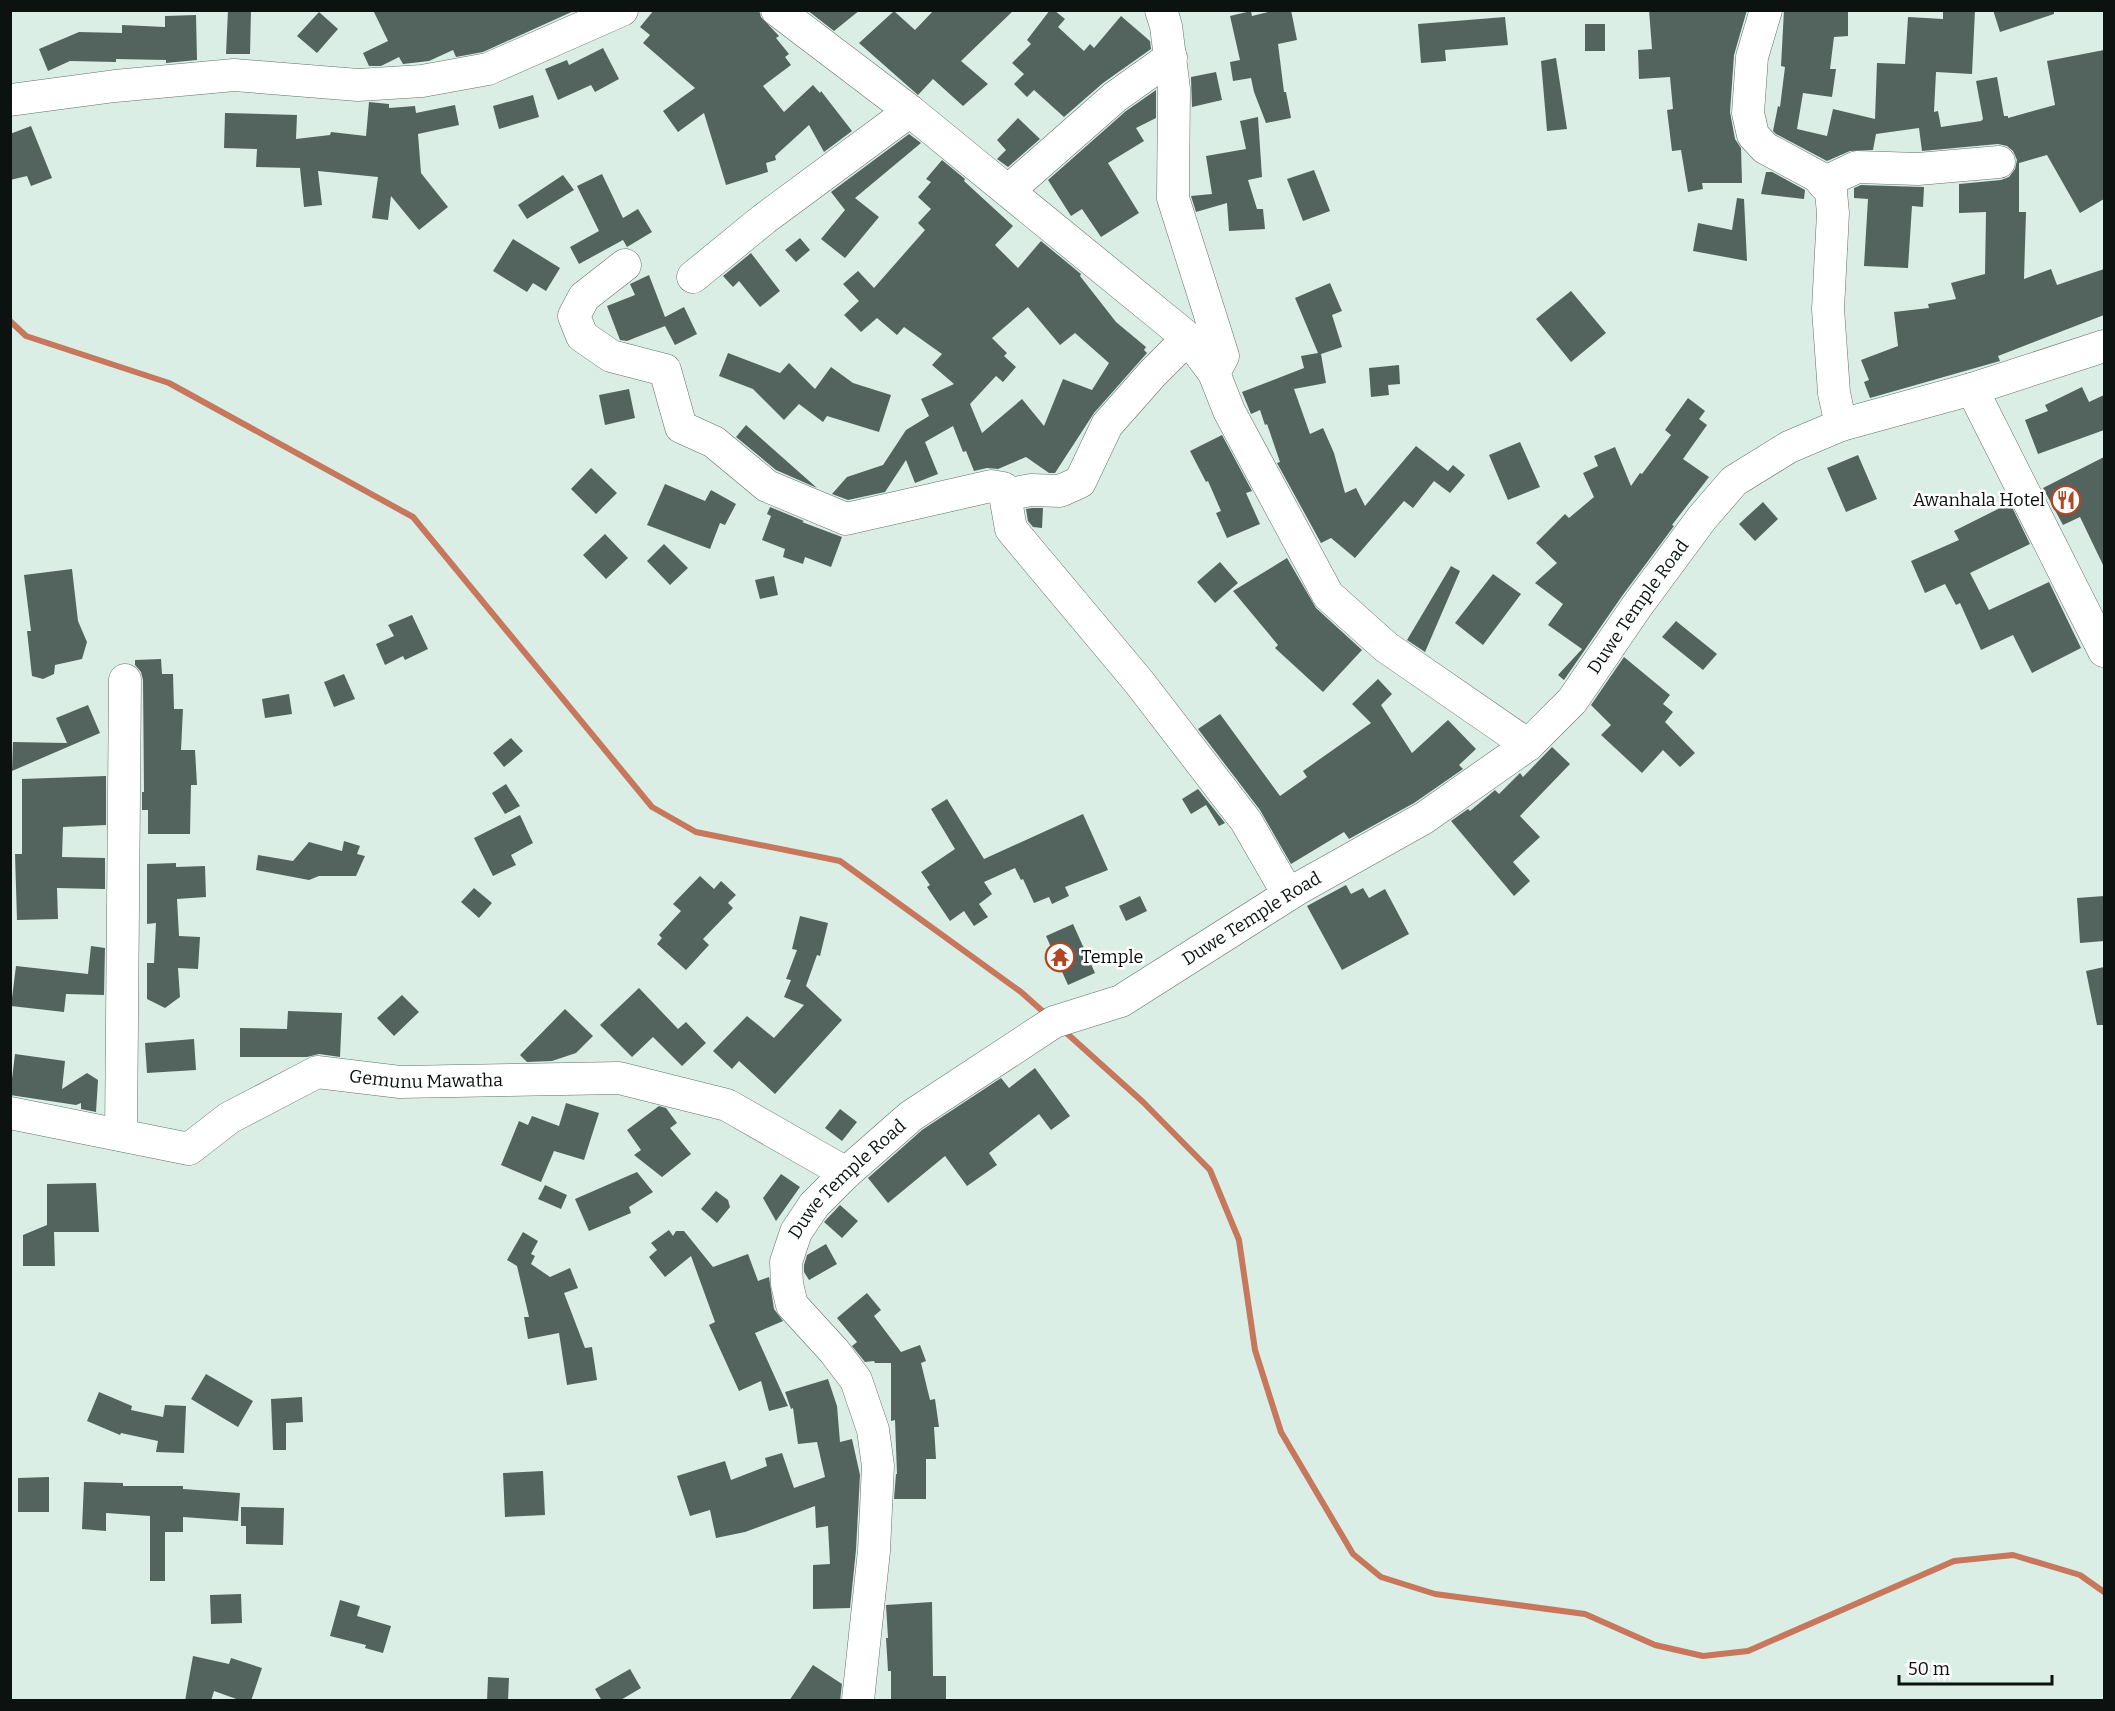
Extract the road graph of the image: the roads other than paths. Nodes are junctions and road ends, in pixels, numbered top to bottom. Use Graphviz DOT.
graph roads {
  1 [pos="622,10"];
  2 [pos="777,10"];
  3 [pos="1161,10"];
  4 [pos="1767,10"];
  5 [pos="1172,57"];
  6 [pos="10,100"];
  7 [pos="910,111"];
  8 [pos="2000,162"];
  9 [pos="1823,183"];
  10 [pos="1008,191"];
  11 [pos="625,265"];
  12 [pos="693,277"];
  13 [pos="1188,338"];
  14 [pos="2104,346"];
  15 [pos="1214,373"];
  16 [pos="1972,389"];
  17 [pos="1841,425"];
  18 [pos="1005,495"];
  19 [pos="2104,651"];
  20 [pos="125,680"];
  21 [pos="1528,745"];
  22 [pos="1288,894"];
  23 [pos="10,1113"];
  24 [pos="121,1135"];
  25 [pos="846,1173"];
  26 [pos="858,1701"];
  1 -- 6 [label="street"];
  2 -- 7 [label="street"];
  3 -- 5 [label="street"];
  4 -- 9 [label="street"];
  5 -- 10 [label="street"];
  5 -- 15 [label="street"];
  7 -- 10 [label="street"];
  7 -- 12 [label="street"];
  8 -- 9 [label="street"];
  9 -- 17 [label="street"];
  10 -- 13 [label="street"];
  11 -- 18 [label="street"];
  13 -- 15 [label="street"];
  13 -- 18 [label="street"];
  14 -- 16 [label="street, Duwe Temple Road"];
  15 -- 21 [label="street"];
  16 -- 17 [label="street, Duwe Temple Road"];
  16 -- 19 [label="street"];
  17 -- 21 [label="street, Duwe Temple Road"];
  18 -- 22 [label="street"];
  20 -- 24 [label="street"];
  21 -- 22 [label="street, Duwe Temple Road"];
  22 -- 25 [label="street, Duwe Temple Road"];
  23 -- 24 [label="street, Gemunu Mawatha"];
  24 -- 25 [label="street, Gemunu Mawatha"];
  25 -- 26 [label="street, Duwe Temple Road"];
}
